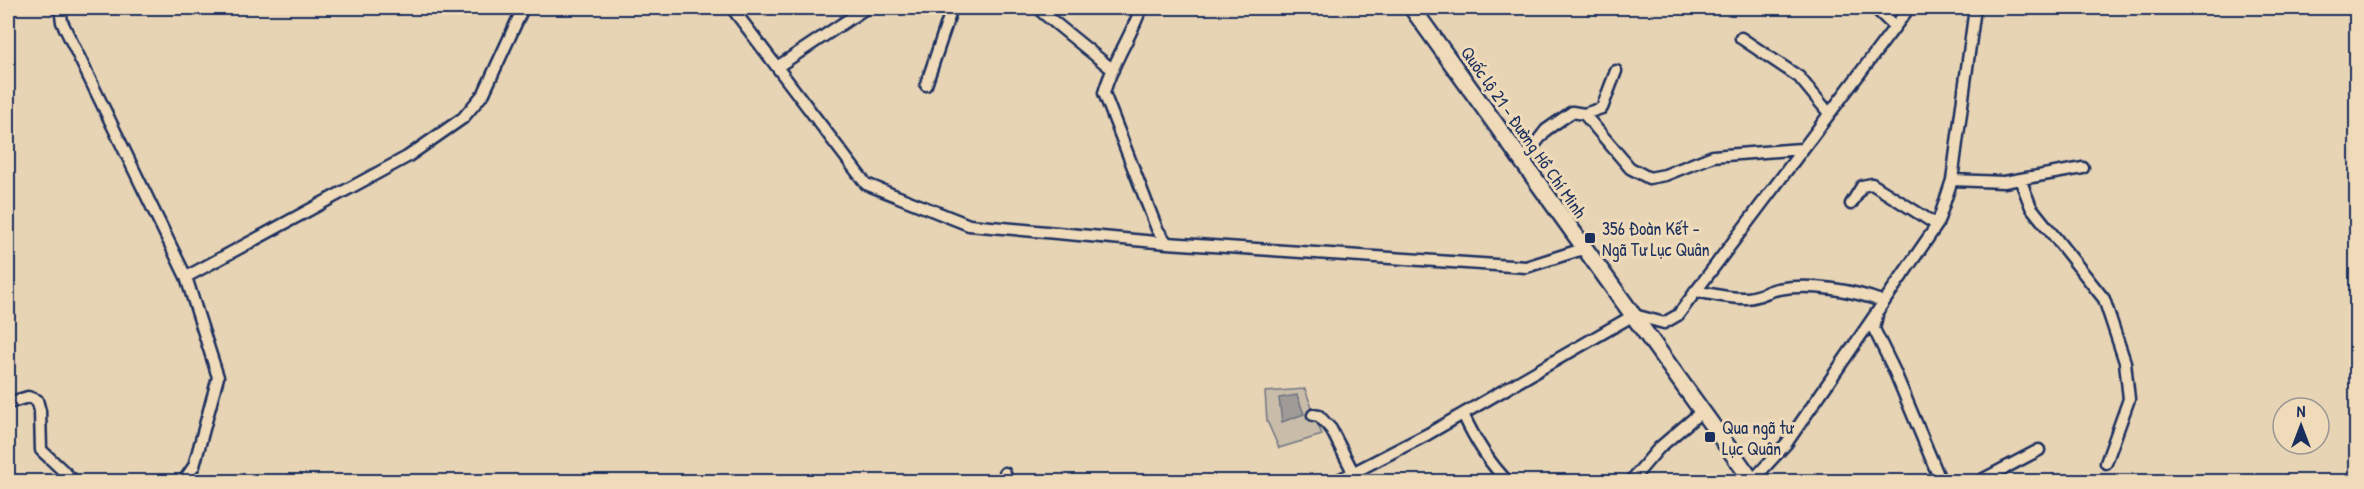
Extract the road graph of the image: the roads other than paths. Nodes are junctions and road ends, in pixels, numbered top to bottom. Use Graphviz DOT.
graph roads {
  1 [pos="60,8"];
  2 [pos="523,8"];
  3 [pos="732,8"];
  4 [pos="846,8"];
  5 [pos="867,8"];
  6 [pos="952,8"];
  7 [pos="1141,8"];
  8 [pos="1412,8"];
  9 [pos="1875,8"];
  10 [pos="1974,8"];
  11 [pos="1903,10"];
  12 [pos="1043,13"];
  13 [pos="850,19"];
  14 [pos="1894,26"];
  15 [pos="1741,39"];
  16 [pos="777,67"];
  17 [pos="1113,70"];
  18 [pos="1616,71"];
  19 [pos="926,85"];
  20 [pos="1828,112"];
  21 [pos="1584,114"];
  22 [pos="1801,149"];
  23 [pos="1521,162"];
  24 [pos="2083,168"];
  25 [pos="2020,179"];
  26 [pos="1952,180"];
  27 [pos="1851,204"];
  28 [pos="1937,225"];
  29 [pos="1167,243"];
  30 [pos="1583,249"];
  31 [pos="186,277"];
  32 [pos="1695,291"];
  33 [pos="1884,302"];
  34 [pos="1877,312"];
  35 [pos="1634,315"];
  36 [pos="8,403"];
  37 [pos="1701,412"];
  38 [pos="1463,414"];
  39 [pos="1313,416"];
  40 [pos="2039,450"];
  41 [pos="2106,463"];
  42 [pos="1353,472"];
  43 [pos="1752,481"];
  44 [pos="75,482"];
  45 [pos="183,482"];
  46 [pos="1335,482"];
  47 [pos="1508,482"];
  48 [pos="1630,482"];
  49 [pos="1941,482"];
  50 [pos="1978,482"];
  1 -- 31 [label="street"];
  2 -- 31 [label="street"];
  3 -- 16 [label="street"];
  4 -- 13 [label="street"];
  5 -- 13 [label="street"];
  6 -- 19 [label="street"];
  7 -- 17 [label="street"];
  8 -- 23 [label="highway, Quốc lộ 21 - Đường Hồ Chí Minh"];
  9 -- 14 [label="street"];
  10 -- 26 [label="street"];
  11 -- 14 [label="street"];
  12 -- 17 [label="street"];
  13 -- 16 [label="street"];
  14 -- 20 [label="street"];
  15 -- 20 [label="street"];
  16 -- 29 [label="street"];
  17 -- 29 [label="street"];
  18 -- 21 [label="street"];
  20 -- 22 [label="street"];
  21 -- 22 [label="street"];
  21 -- 23 [label="street"];
  22 -- 32 [label="street"];
  23 -- 30 [label="highway, Quốc lộ 21 - Đường Hồ Chí Minh"];
  24 -- 25 [label="street"];
  25 -- 26 [label="street"];
  25 -- 41 [label="street"];
  26 -- 28 [label="street"];
  27 -- 28 [label="street"];
  28 -- 33 [label="street"];
  29 -- 30 [label="street"];
  30 -- 35 [label="highway, Quốc lộ 21 - Đường Hồ Chí Minh"];
  31 -- 45 [label="street"];
  32 -- 33 [label="street"];
  32 -- 35 [label="street"];
  33 -- 34 [label="street"];
  34 -- 43 [label="street"];
  34 -- 49 [label="street"];
  35 -- 37 [label="highway, Quốc lộ 21 - Đường Hồ Chí Minh"];
  35 -- 38 [label="street"];
  36 -- 44 [label="street"];
  37 -- 43 [label="highway, Quốc lộ 21 - Đường Hồ Chí Minh"];
  37 -- 48 [label="street"];
  38 -- 42 [label="street"];
  38 -- 47 [label="street"];
  39 -- 42 [label="street"];
  40 -- 50 [label="street"];
  42 -- 46 [label="street"];
}
